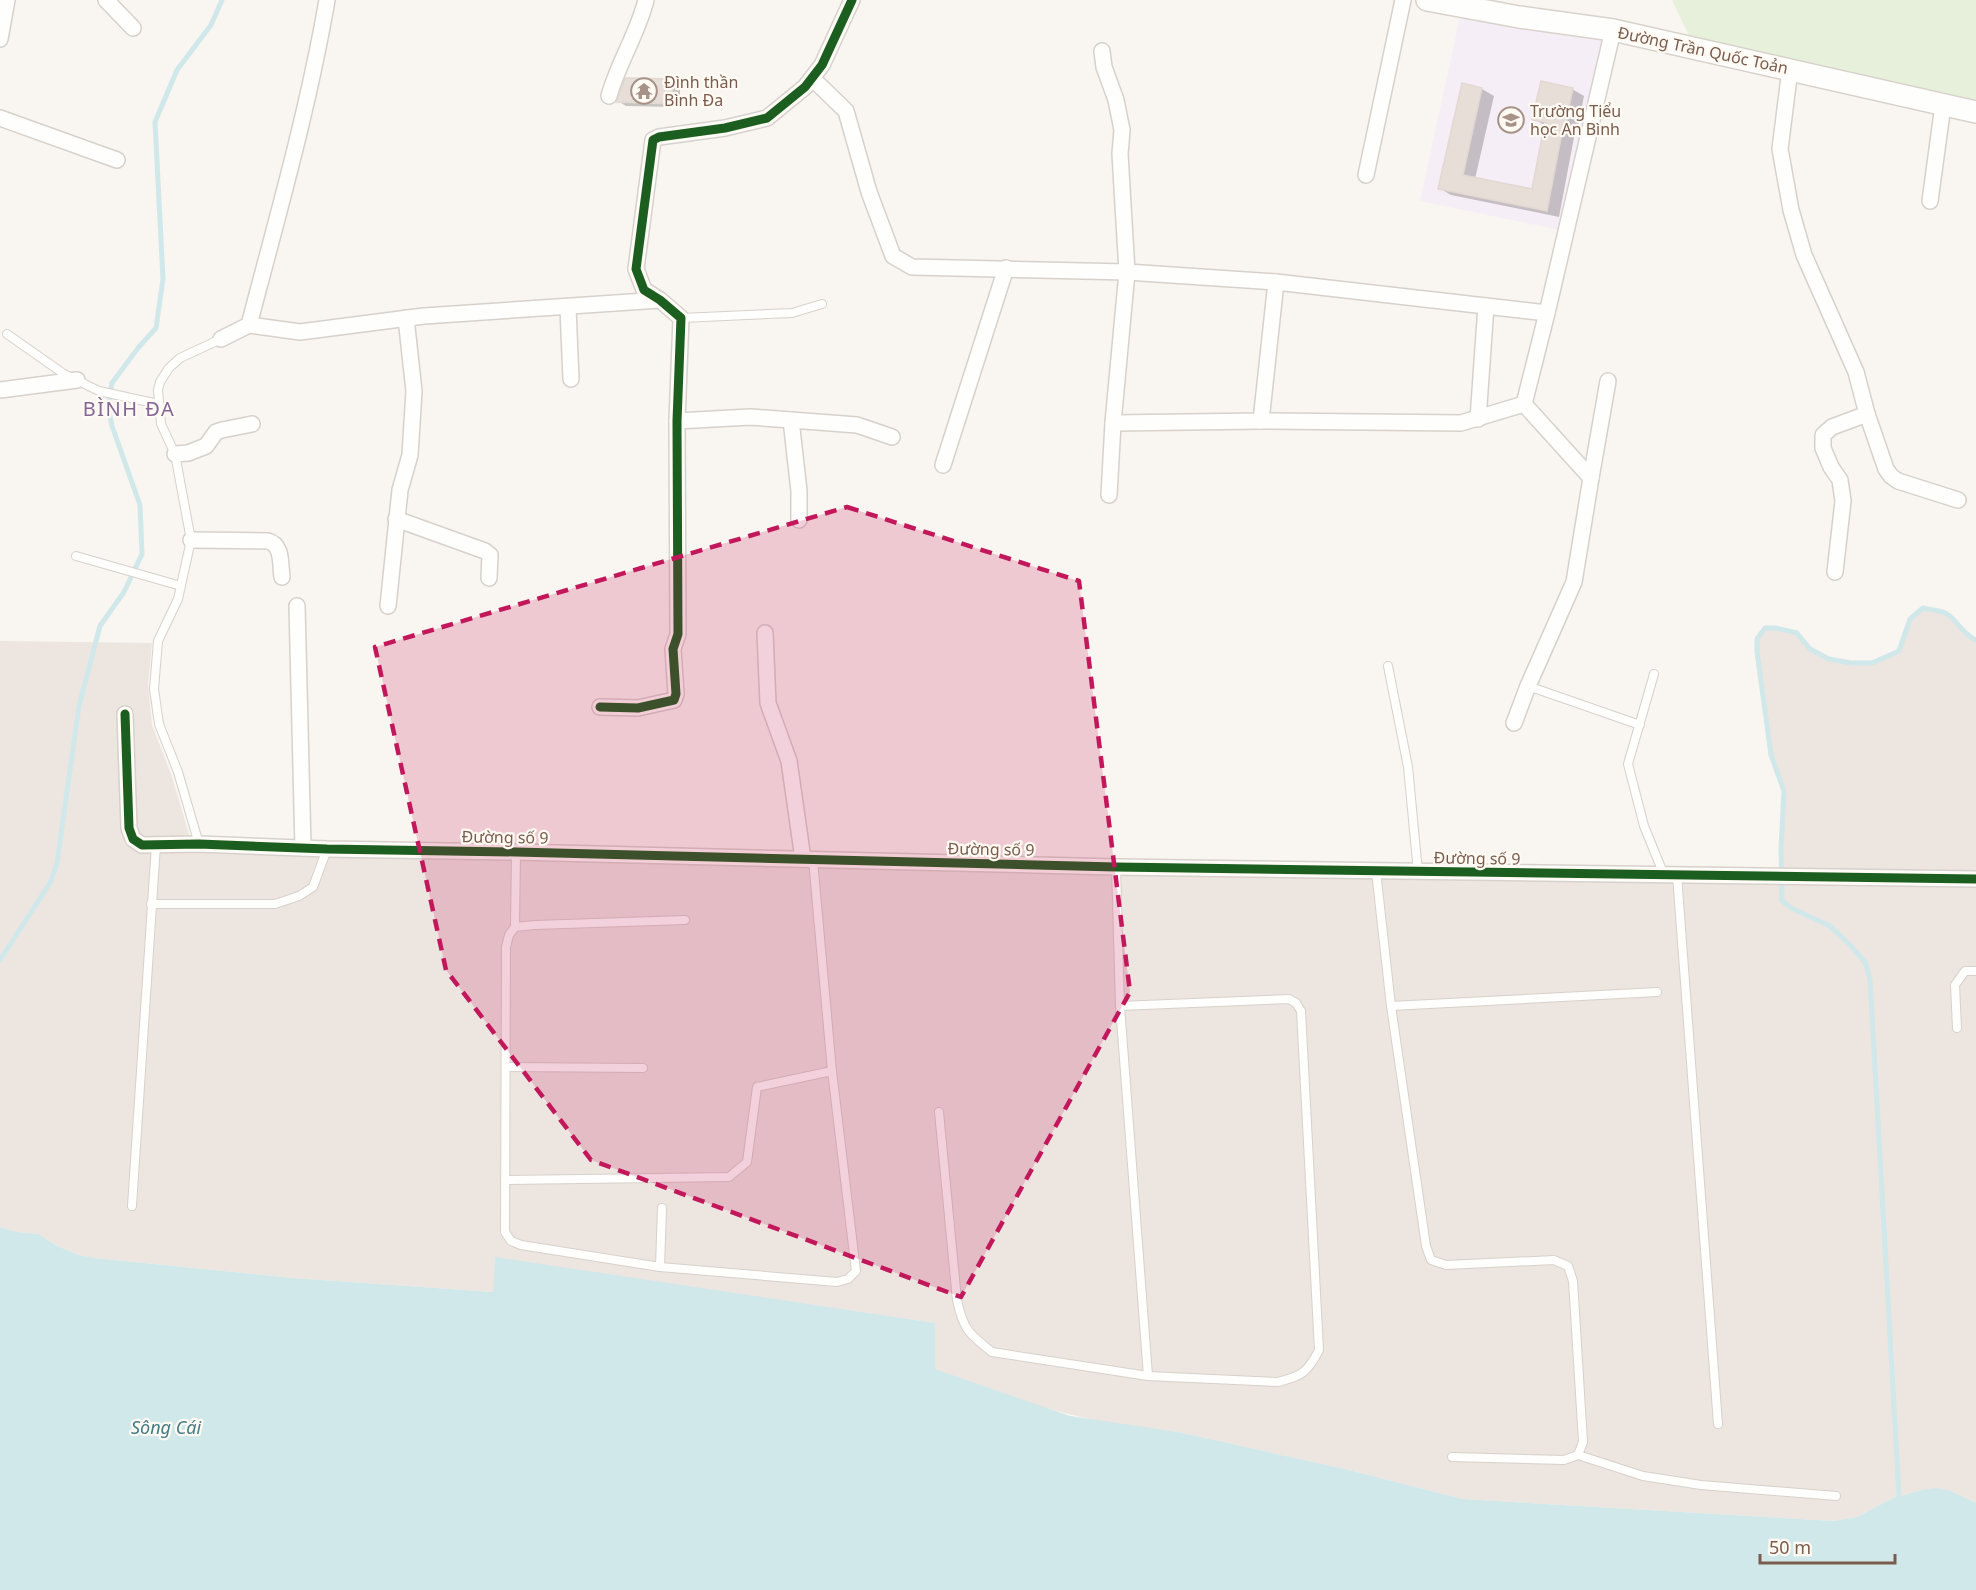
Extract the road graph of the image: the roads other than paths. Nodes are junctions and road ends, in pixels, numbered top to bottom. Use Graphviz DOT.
graph roads {
  1 [pos="7,0"];
  2 [pos="106,0"];
  3 [pos="327,0"];
  4 [pos="646,0"];
  5 [pos="852,0"];
  6 [pos="1403,0"];
  7 [pos="1431,0"];
  8 [pos="1508,7"];
  9 [pos="133,28"];
  10 [pos="1613,30"];
  11 [pos="0,39"];
  12 [pos="1102,51"];
  13 [pos="1790,69"];
  14 [pos="812,78"];
  15 [pos="609,96"];
  16 [pos="1943,105"];
  17 [pos="1976,112"];
  18 [pos="0,118"];
  19 [pos="117,160"];
  20 [pos="1366,175"];
  21 [pos="1930,201"];
  22 [pos="1006,268"];
  23 [pos="1126,272"];
  24 [pos="1276,282"];
  25 [pos="660,300"];
  26 [pos="822,304"];
  27 [pos="1486,306"];
  28 [pos="568,308"];
  29 [pos="1547,313"];
  30 [pos="406,318"];
  31 [pos="681,318"];
  32 [pos="249,325"];
  33 [pos="7,334"];
  34 [pos="222,339"];
  35 [pos="571,379"];
  36 [pos="77,380"];
  37 [pos="1608,381"];
  38 [pos="0,390"];
  39 [pos="158,404"];
  40 [pos="1524,404"];
  41 [pos="1867,414"];
  42 [pos="1478,419"];
  43 [pos="791,420"];
  44 [pos="677,421"];
  45 [pos="1261,421"];
  46 [pos="1113,423"];
  47 [pos="252,424"];
  48 [pos="892,437"];
  49 [pos="176,454"];
  50 [pos="943,465"];
  51 [pos="1591,477"];
  52 [pos="1109,495"];
  53 [pos="1958,500"];
  54 [pos="396,519"];
  55 [pos="799,520"];
  56 [pos="191,540"];
  57 [pos="76,556"];
  58 [pos="1835,572"];
  59 [pos="282,578"];
  60 [pos="489,578"];
  61 [pos="181,586"];
  62 [pos="297,606"];
  63 [pos="388,606"];
  64 [pos="765,633"];
  65 [pos="1388,666"];
  66 [pos="1654,674"];
  67 [pos="1528,686"];
  68 [pos="600,707"];
  69 [pos="125,714"];
  70 [pos="1514,723"];
  71 [pos="1640,725"];
  72 [pos="199,844"];
  73 [pos="156,845"];
  74 [pos="303,848"];
  75 [pos="327,849"];
  76 [pos="516,852"];
  77 [pos="808,859"];
  78 [pos="1116,867"];
  79 [pos="1376,871"];
  80 [pos="1418,872"];
  81 [pos="1670,875"];
  82 [pos="1976,879"];
  83 [pos="151,904"];
  84 [pos="685,920"];
  85 [pos="515,927"];
  86 [pos="1976,971"];
  87 [pos="1657,992"];
  88 [pos="1120,1006"];
  89 [pos="1391,1006"];
  90 [pos="1957,1028"];
  91 [pos="506,1067"];
  92 [pos="643,1068"];
  93 [pos="832,1071"];
  94 [pos="939,1112"];
  95 [pos="506,1180"];
  96 [pos="132,1206"];
  97 [pos="662,1208"];
  98 [pos="660,1267"];
  99 [pos="1148,1376"];
  100 [pos="1718,1424"];
  101 [pos="1578,1455"];
  102 [pos="1452,1458"];
  103 [pos="1836,1496"];
  1 -- 11 [label="street"];
  2 -- 9 [label="street"];
  3 -- 32 [label="street"];
  4 -- 15 [label="street"];
  5 -- 14 [label="street"];
  6 -- 20 [label="street"];
  7 -- 8 [label="main road, Đường Trần Quốc Toản"];
  8 -- 10 [label="main road, Đường Trần Quốc Toản"];
  10 -- 13 [label="main road, Đường Trần Quốc Toản"];
  10 -- 29 [label="street"];
  12 -- 23 [label="street"];
  13 -- 16 [label="main road, Đường Trần Quốc Toản"];
  13 -- 41 [label="street"];
  14 -- 22 [label="street"];
  14 -- 25 [label="street"];
  16 -- 17 [label="main road, Đường Trần Quốc Toản"];
  16 -- 21 [label="street"];
  18 -- 19 [label="street"];
  22 -- 23 [label="street"];
  22 -- 50 [label="street"];
  23 -- 24 [label="street"];
  23 -- 46 [label="street"];
  24 -- 27 [label="street"];
  24 -- 45 [label="street"];
  25 -- 28 [label="street"];
  25 -- 31 [label="street"];
  26 -- 31 [label="lane"];
  27 -- 29 [label="street"];
  27 -- 42 [label="street"];
  28 -- 30 [label="street"];
  28 -- 35 [label="street"];
  29 -- 40 [label="street"];
  30 -- 32 [label="street"];
  30 -- 54 [label="street"];
  31 -- 44 [label="street"];
  32 -- 34 [label="street"];
  33 -- 36 [label="lane"];
  34 -- 39 [label="lane"];
  36 -- 38 [label="street"];
  36 -- 39 [label="lane"];
  37 -- 51 [label="street"];
  39 -- 49 [label="lane"];
  40 -- 42 [label="street"];
  40 -- 51 [label="street"];
  41 -- 53 [label="street"];
  41 -- 58 [label="street"];
  42 -- 45 [label="street"];
  43 -- 44 [label="street"];
  43 -- 48 [label="street"];
  43 -- 55 [label="street"];
  44 -- 68 [label="street"];
  45 -- 46 [label="street"];
  46 -- 52 [label="street"];
  47 -- 49 [label="street"];
  49 -- 56 [label="lane"];
  51 -- 67 [label="street"];
  54 -- 60 [label="street"];
  54 -- 63 [label="street"];
  56 -- 59 [label="street"];
  56 -- 61 [label="lane"];
  57 -- 61 [label="lane"];
  61 -- 72 [label="lane"];
  62 -- 74 [label="street"];
  64 -- 77 [label="street"];
  65 -- 80 [label="lane"];
  66 -- 71 [label="lane"];
  67 -- 70 [label="street"];
  67 -- 71 [label="lane"];
  69 -- 73 [label="street, Đường số 9"];
  71 -- 81 [label="lane"];
  72 -- 73 [label="street, Đường số 9"];
  72 -- 74 [label="street, Đường số 9"];
  73 -- 83 [label="lane"];
  74 -- 75 [label="street, Đường số 9"];
  75 -- 76 [label="street, Đường số 9"];
  75 -- 83 [label="lane"];
  76 -- 77 [label="street, Đường số 9"];
  76 -- 85 [label="lane"];
  77 -- 78 [label="street, Đường số 9"];
  77 -- 93 [label="lane"];
  78 -- 79 [label="street, Đường số 9"];
  78 -- 88 [label="lane"];
  79 -- 80 [label="street, Đường số 9"];
  79 -- 89 [label="lane"];
  80 -- 81 [label="street, Đường số 9"];
  81 -- 82 [label="street, Đường số 9"];
  81 -- 100 [label="lane"];
  83 -- 96 [label="lane"];
  84 -- 85 [label="lane"];
  85 -- 91 [label="lane"];
  86 -- 90 [label="lane"];
  87 -- 89 [label="lane"];
  88 -- 99 [label="lane"];
  88 -- 99 [label="lane"];
  89 -- 101 [label="lane"];
  91 -- 92 [label="lane"];
  91 -- 95 [label="lane"];
  93 -- 95 [label="lane"];
  93 -- 98 [label="lane"];
  94 -- 99 [label="lane"];
  95 -- 98 [label="lane"];
  97 -- 98 [label="lane"];
  101 -- 102 [label="lane"];
  101 -- 103 [label="lane"];
}
